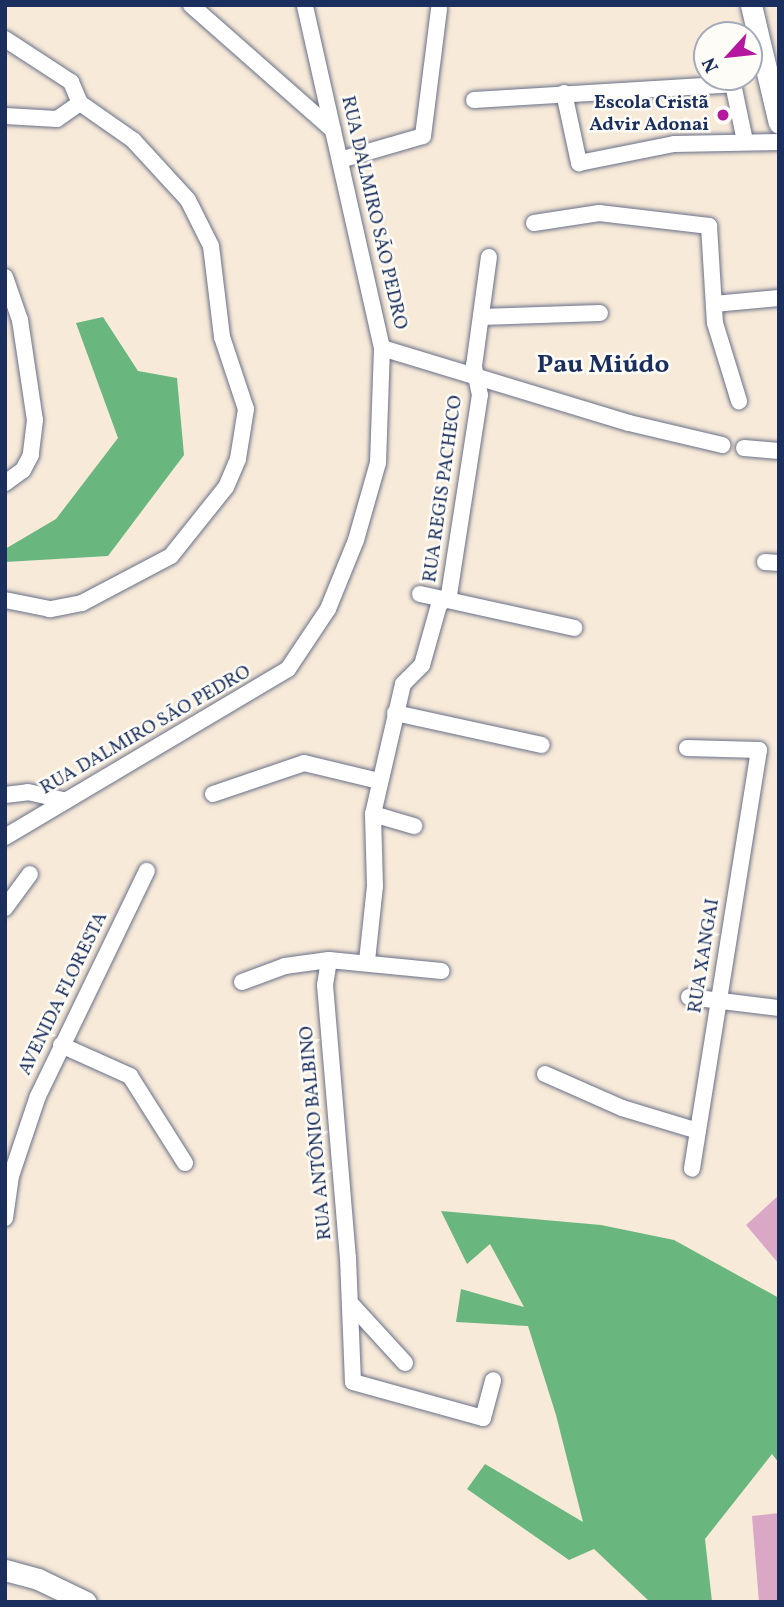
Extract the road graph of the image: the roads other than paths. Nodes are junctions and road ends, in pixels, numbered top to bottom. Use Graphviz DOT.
graph roads {
  1 [pos="191,5"];
  2 [pos="305,5"];
  3 [pos="751,5"];
  4 [pos="439,9"];
  5 [pos="5,39"];
  6 [pos="565,93"];
  7 [pos="474,100"];
  8 [pos="80,103"];
  9 [pos="5,116"];
  10 [pos="779,123"];
  11 [pos="333,130"];
  12 [pos="745,141"];
  13 [pos="779,142"];
  14 [pos="340,160"];
  15 [pos="534,223"];
  16 [pos="489,257"];
  17 [pos="5,277"];
  18 [pos="779,299"];
  19 [pos="714,304"];
  20 [pos="600,313"];
  21 [pos="481,317"];
  22 [pos="382,348"];
  23 [pos="476,375"];
  24 [pos="739,401"];
  25 [pos="722,444"];
  26 [pos="744,448"];
  27 [pos="779,451"];
  28 [pos="5,483"];
  29 [pos="420,594"];
  30 [pos="5,600"];
  31 [pos="444,600"];
  32 [pos="575,628"];
  33 [pos="395,713"];
  34 [pos="542,745"];
  35 [pos="687,748"];
  36 [pos="379,781"];
  37 [pos="213,794"];
  38 [pos="5,795"];
  39 [pos="66,801"];
  40 [pos="373,814"];
  41 [pos="414,826"];
  42 [pos="7,832"];
  43 [pos="147,871"];
  44 [pos="30,874"];
  45 [pos="5,908"];
  46 [pos="330,960"];
  47 [pos="367,961"];
  48 [pos="441,971"];
  49 [pos="242,982"];
  50 [pos="689,997"];
  51 [pos="719,1001"];
  52 [pos="779,1008"];
  53 [pos="61,1045"];
  54 [pos="545,1074"];
  55 [pos="698,1131"];
  56 [pos="185,1163"];
  57 [pos="692,1169"];
  58 [pos="5,1218"];
  59 [pos="351,1304"];
  60 [pos="405,1363"];
  61 [pos="493,1380"];
  62 [pos="5,1570"];
  63 [pos="86,1602"];
  1 -- 11 [label="street"];
  2 -- 11 [label="street, RUA DALMIRO SÃO PEDRO"];
  3 -- 10 [label="main road"];
  4 -- 14 [label="street"];
  5 -- 8 [label="street"];
  6 -- 7 [label="street"];
  6 -- 12 [label="street"];
  6 -- 12 [label="street"];
  8 -- 9 [label="street"];
  8 -- 30 [label="street"];
  11 -- 14 [label="street, RUA DALMIRO SÃO PEDRO"];
  12 -- 13 [label="street"];
  14 -- 22 [label="street, RUA DALMIRO SÃO PEDRO"];
  15 -- 19 [label="street"];
  16 -- 21 [label="street, RUA REGIS PACHECO"];
  17 -- 28 [label="street"];
  18 -- 19 [label="street"];
  19 -- 24 [label="street"];
  20 -- 21 [label="street"];
  21 -- 23 [label="street, RUA REGIS PACHECO"];
  22 -- 23 [label="street"];
  22 -- 39 [label="street, RUA DALMIRO SÃO PEDRO"];
  23 -- 25 [label="street"];
  23 -- 31 [label="street, RUA REGIS PACHECO"];
  26 -- 27 [label="street"];
  29 -- 31 [label="street"];
  31 -- 32 [label="street"];
  31 -- 33 [label="street, RUA REGIS PACHECO"];
  33 -- 34 [label="street"];
  33 -- 36 [label="street, RUA REGIS PACHECO"];
  35 -- 51 [label="street, RUA XANGAI"];
  36 -- 37 [label="street"];
  36 -- 40 [label="street, RUA REGIS PACHECO"];
  38 -- 39 [label="street"];
  39 -- 42 [label="street, RUA DALMIRO SÃO PEDRO"];
  40 -- 41 [label="street"];
  40 -- 47 [label="street, RUA REGIS PACHECO"];
  43 -- 53 [label="street, AVENIDA FLORESTA"];
  44 -- 45 [label="street"];
  46 -- 47 [label="street"];
  46 -- 49 [label="street"];
  46 -- 59 [label="street, RUA ANTÔNIO BALBINO"];
  47 -- 48 [label="street"];
  50 -- 51 [label="street"];
  51 -- 52 [label="street"];
  51 -- 55 [label="street, RUA XANGAI"];
  53 -- 56 [label="street"];
  53 -- 58 [label="street, AVENIDA FLORESTA"];
  54 -- 55 [label="street"];
  55 -- 57 [label="street, RUA XANGAI"];
  59 -- 60 [label="street"];
  59 -- 61 [label="street, RUA ANTÔNIO BALBINO"];
  62 -- 63 [label="main road"];
}
